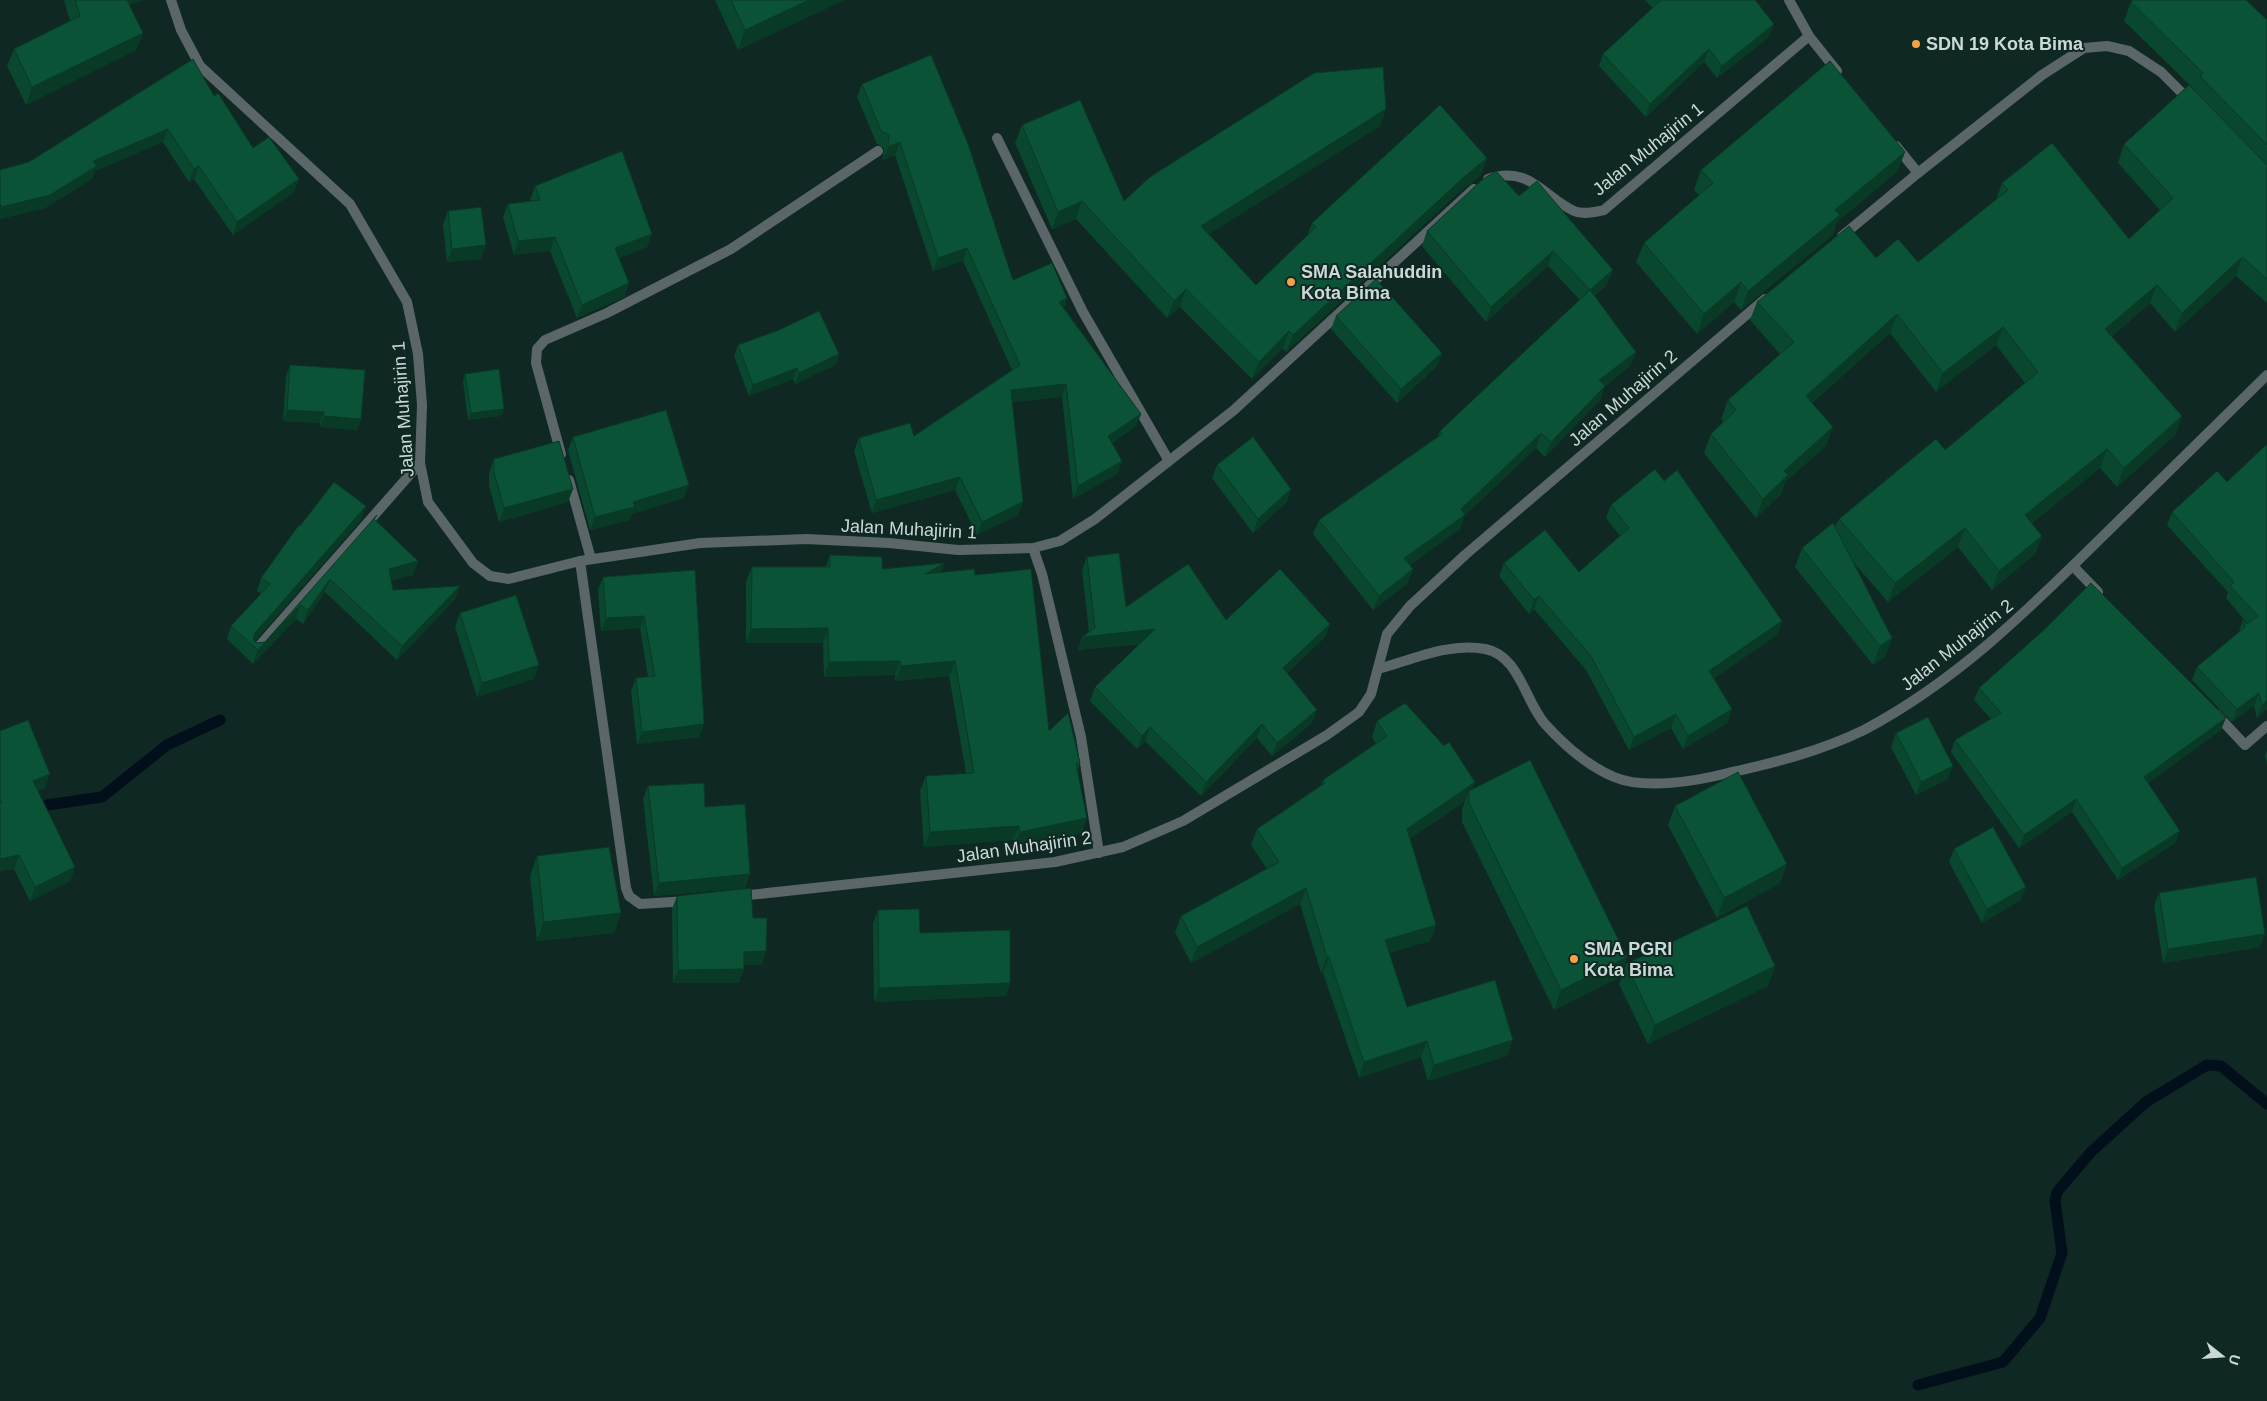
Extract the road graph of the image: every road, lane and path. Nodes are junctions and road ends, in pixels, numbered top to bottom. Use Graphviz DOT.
graph roads {
  1 [pos="171,0"];
  2 [pos="1789,0"];
  3 [pos="1809,36"];
  4 [pos="1846,82"];
  5 [pos="2194,106"];
  6 [pos="1888,135"];
  7 [pos="997,138"];
  8 [pos="878,151"];
  9 [pos="1918,173"];
  10 [pos="1834,242"];
  11 [pos="1773,292"];
  12 [pos="2267,375"];
  13 [pos="1168,461"];
  14 [pos="420,463"];
  15 [pos="1033,548"];
  16 [pos="586,560"];
  17 [pos="2073,566"];
  18 [pos="2108,602"];
  19 [pos="255,650"];
  20 [pos="1378,670"];
  21 [pos="2210,709"];
  22 [pos="2267,726"];
  23 [pos="1099,853"];
  24 [pos="725,898"];
  25 [pos="698,900"];
  1 -- 14 [label="street, Jalan Muhajirin 1"];
  2 -- 3 [label="street"];
  3 -- 4 [label="street"];
  3 -- 13 [label="street, Jalan Muhajirin 1"];
  5 -- 9 [label="street"];
  6 -- 9 [label="street"];
  7 -- 13 [label="street"];
  8 -- 16 [label="street"];
  9 -- 10 [label="street"];
  11 -- 20 [label="street, Jalan Muhajirin 2"];
  12 -- 17 [label="street, Jalan Muhajirin 2"];
  13 -- 15 [label="street, Jalan Muhajirin 1"];
  14 -- 16 [label="street, Jalan Muhajirin 1"];
  14 -- 19 [label="street"];
  15 -- 16 [label="street, Jalan Muhajirin 1"];
  15 -- 23 [label="street"];
  16 -- 25 [label="street"];
  17 -- 18 [label="street"];
  17 -- 20 [label="street, Jalan Muhajirin 2"];
  20 -- 23 [label="street, Jalan Muhajirin 2"];
  21 -- 22 [label="street"];
  23 -- 24 [label="street, Jalan Muhajirin 2"];
}
